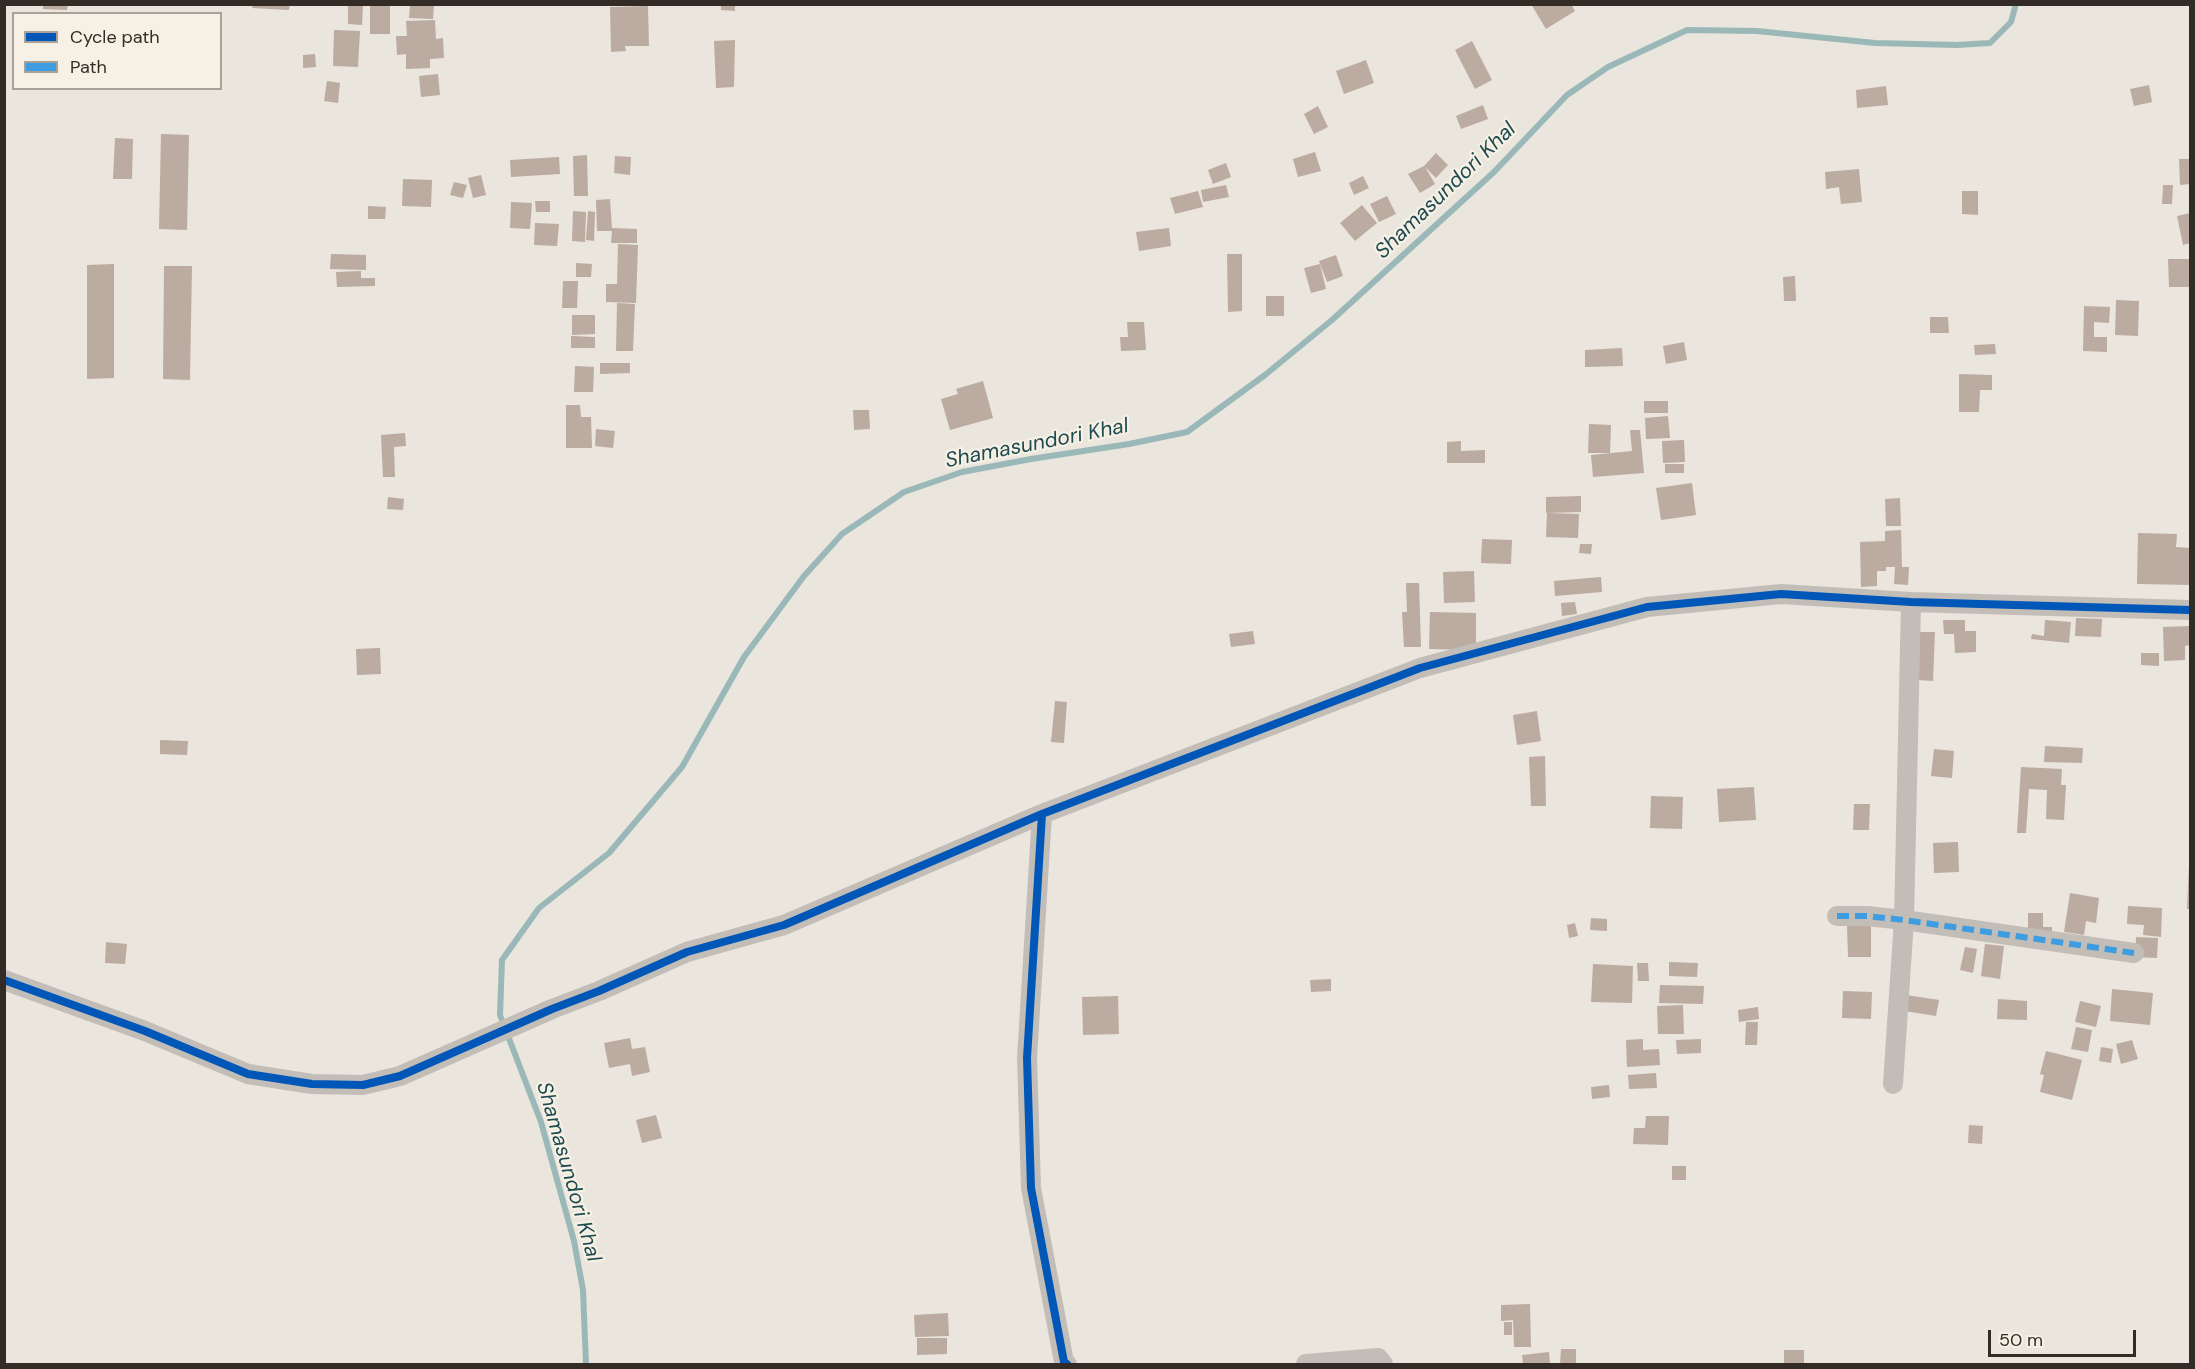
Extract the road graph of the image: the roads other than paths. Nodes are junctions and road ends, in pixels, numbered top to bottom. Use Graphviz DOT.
graph roads {
  1 [pos="1911,603"];
  2 [pos="2190,610"];
  3 [pos="1042,814"];
  4 [pos="1837,916"];
  5 [pos="1904,920"];
  6 [pos="2134,952"];
  7 [pos="4,980"];
  8 [pos="1893,1084"];
  9 [pos="1067,1365"];
  10 [pos="1306,1365"];
  11 [pos="1383,1365"];
  1 -- 2 [label="street"];
  1 -- 3 [label="street"];
  1 -- 5 [label="street"];
  3 -- 7 [label="street"];
  3 -- 9 [label="street"];
  4 -- 5 [label="street"];
  5 -- 6 [label="street"];
  5 -- 8 [label="street"];
  10 -- 11 [label="street"];
}
